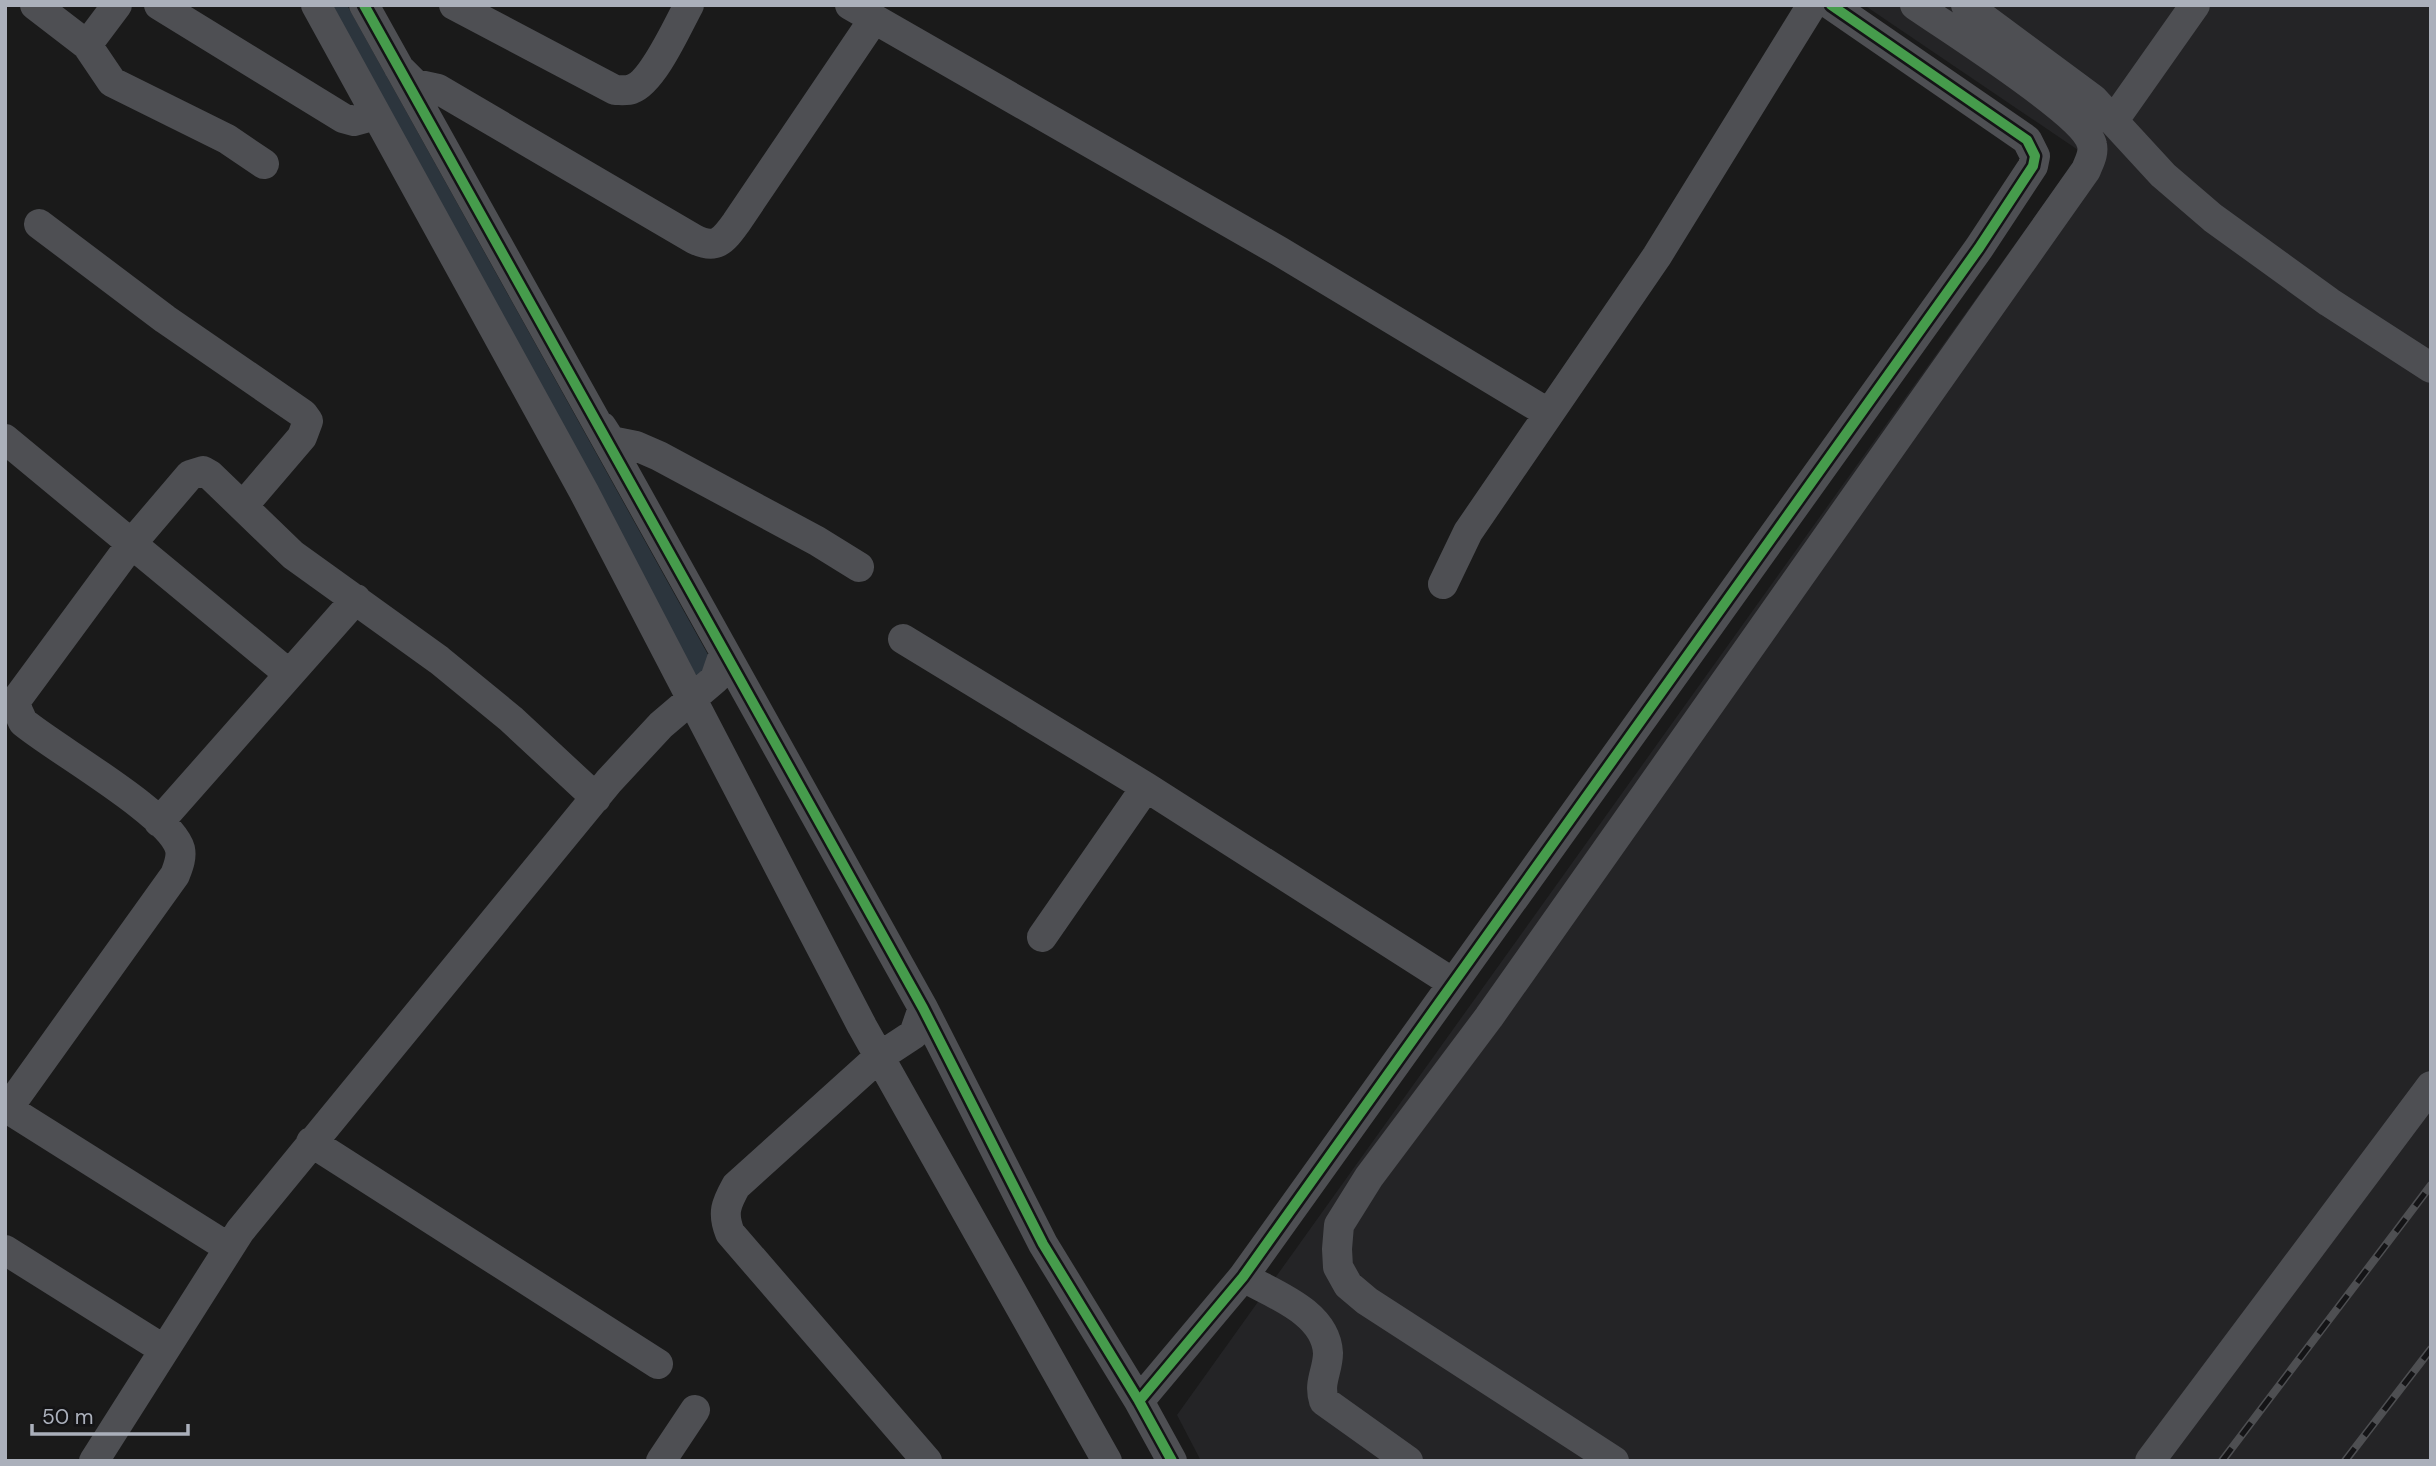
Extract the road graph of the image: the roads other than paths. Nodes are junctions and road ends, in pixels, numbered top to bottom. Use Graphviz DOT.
graph roads {
  1 [pos="35,5"];
  2 [pos="117,5"];
  3 [pos="159,5"];
  4 [pos="316,5"];
  5 [pos="363,5"];
  6 [pos="454,5"];
  7 [pos="689,5"];
  8 [pos="1812,5"];
  9 [pos="1831,5"];
  10 [pos="1915,5"];
  11 [pos="1966,5"];
  12 [pos="2195,5"];
  13 [pos="862,12"];
  14 [pos="87,45"];
  15 [pos="396,66"];
  16 [pos="376,115"];
  17 [pos="2114,120"];
  18 [pos="264,164"];
  19 [pos="39,224"];
  20 [pos="2431,369"];
  21 [pos="1548,413"];
  22 [pos="600,424"];
  23 [pos="5,439"];
  24 [pos="243,506"];
  25 [pos="132,543"];
  26 [pos="859,567"];
  27 [pos="1443,584"];
  28 [pos="356,599"];
  29 [pos="903,639"];
  30 [pos="289,674"];
  31 [pos="707,680"];
  32 [pos="1146,787"];
  33 [pos="596,798"];
  34 [pos="159,822"];
  35 [pos="1042,937"];
  36 [pos="1453,983"];
  37 [pos="919,1021"];
  38 [pos="884,1054"];
  39 [pos="2431,1086"];
  40 [pos="6,1107"];
  41 [pos="311,1142"];
  42 [pos="229,1248"];
  43 [pos="5,1250"];
  44 [pos="1242,1277"];
  45 [pos="163,1349"];
  46 [pos="658,1364"];
  47 [pos="1139,1401"];
  48 [pos="695,1410"];
  49 [pos="94,1461"];
  50 [pos="661,1461"];
  51 [pos="927,1461"];
  52 [pos="1107,1461"];
  53 [pos="1172,1461"];
  54 [pos="1408,1461"];
  55 [pos="1614,1461"];
  56 [pos="2150,1461"];
  1 -- 14 [label="street"];
  2 -- 14 [label="street"];
  3 -- 16 [label="street"];
  4 -- 16 [label="street"];
  5 -- 15 [label="street"];
  6 -- 7 [label="street"];
  8 -- 21 [label="street"];
  9 -- 36 [label="street"];
  10 -- 55 [label="street"];
  11 -- 17 [label="street"];
  12 -- 17 [label="street"];
  13 -- 15 [label="street"];
  13 -- 21 [label="street"];
  14 -- 18 [label="street"];
  15 -- 22 [label="street"];
  16 -- 31 [label="street"];
  17 -- 20 [label="street"];
  19 -- 24 [label="street"];
  21 -- 27 [label="street"];
  22 -- 26 [label="street"];
  22 -- 31 [label="street"];
  23 -- 25 [label="street"];
  24 -- 25 [label="street"];
  24 -- 28 [label="street"];
  25 -- 30 [label="street"];
  25 -- 34 [label="street"];
  28 -- 30 [label="street"];
  28 -- 33 [label="street"];
  29 -- 32 [label="street"];
  30 -- 34 [label="street"];
  31 -- 33 [label="street"];
  31 -- 37 [label="street"];
  31 -- 38 [label="street"];
  32 -- 35 [label="street"];
  32 -- 36 [label="street"];
  33 -- 41 [label="street"];
  34 -- 40 [label="street"];
  36 -- 44 [label="street"];
  37 -- 38 [label="street"];
  37 -- 47 [label="street"];
  38 -- 51 [label="street"];
  38 -- 52 [label="street"];
  39 -- 56 [label="street"];
  40 -- 42 [label="street"];
  41 -- 42 [label="street"];
  41 -- 46 [label="street"];
  42 -- 45 [label="street"];
  43 -- 45 [label="street"];
  44 -- 47 [label="street"];
  44 -- 54 [label="street"];
  45 -- 49 [label="street"];
  47 -- 53 [label="street"];
  48 -- 50 [label="street"];
}
